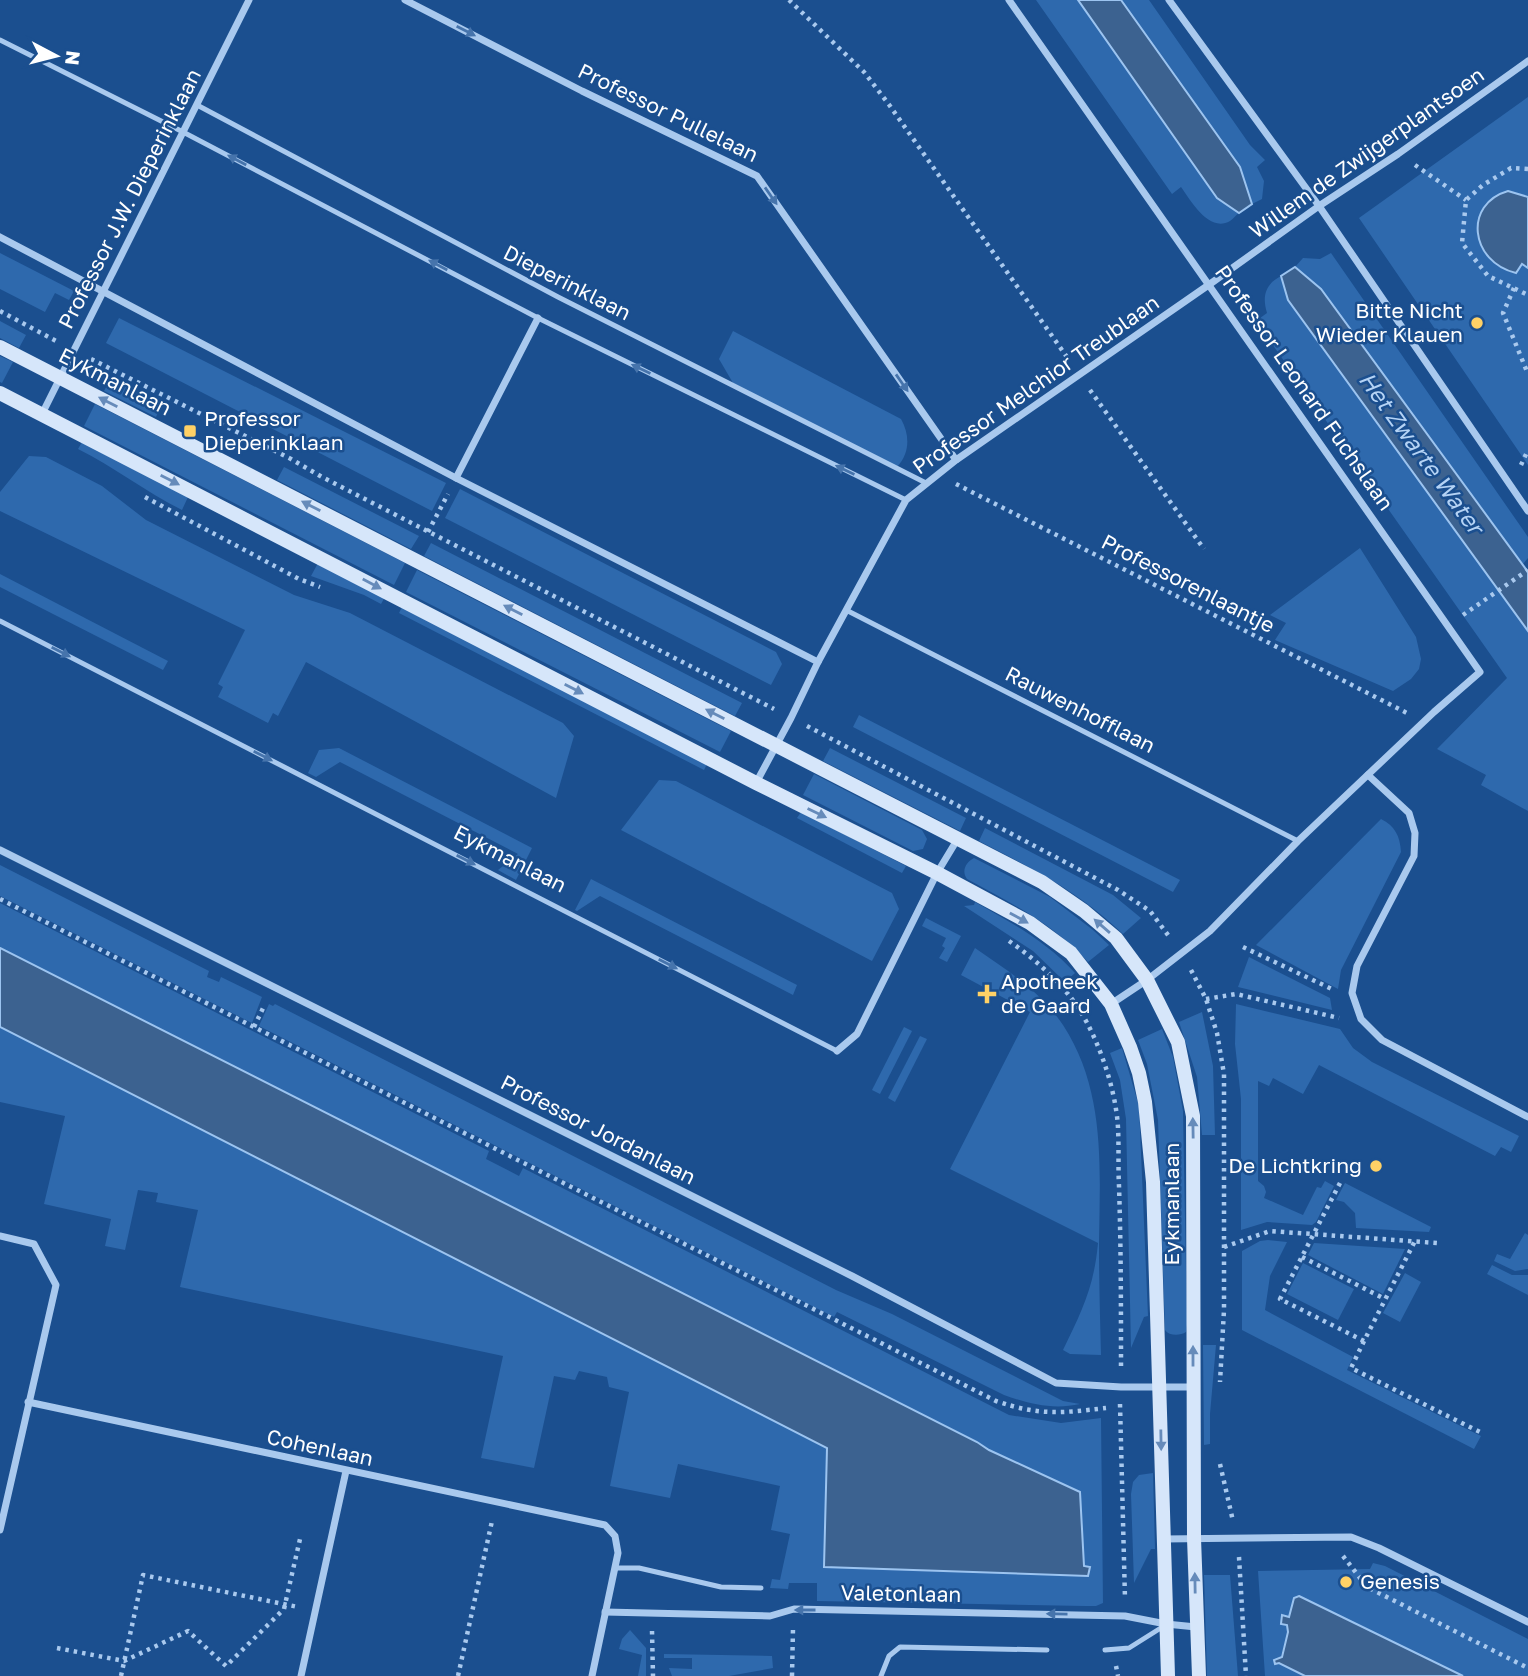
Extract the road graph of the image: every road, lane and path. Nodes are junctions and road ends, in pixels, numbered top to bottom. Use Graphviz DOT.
graph roads {
  1 [pos="249,0"];
  2 [pos="405,0"];
  3 [pos="789,0"];
  4 [pos="1009,0"];
  5 [pos="1169,0"];
  6 [pos="0,40"];
  7 [pos="1528,61"];
  8 [pos="197,105"];
  9 [pos="183,132"];
  10 [pos="1398,154"];
  11 [pos="1528,169"];
  12 [pos="1466,200"];
  13 [pos="1319,206"];
  14 [pos="0,237"];
  15 [pos="1210,284"];
  16 [pos="1514,288"];
  17 [pos="103,290"];
  18 [pos="1528,295"];
  19 [pos="0,311"];
  20 [pos="538,318"];
  21 [pos="0,347"];
  22 [pos="74,349"];
  23 [pos="1078,374"];
  24 [pos="1528,374"];
  25 [pos="59,376"];
  26 [pos="0,393"];
  27 [pos="42,414"];
  28 [pos="956,460"];
  29 [pos="936,474"];
  30 [pos="456,478"];
  31 [pos="926,482"];
  32 [pos="1528,492"];
  33 [pos="1519,497"];
  34 [pos="906,500"];
  35 [pos="1528,511"];
  36 [pos="428,532"];
  37 [pos="1204,549"];
  38 [pos="1528,570"];
  39 [pos="846,610"];
  40 [pos="0,621"];
  41 [pos="1448,626"];
  42 [pos="818,662"];
  43 [pos="791,718"];
  44 [pos="1425,722"];
  45 [pos="776,745"];
  46 [pos="1368,775"];
  47 [pos="755,783"];
  48 [pos="957,840"];
  49 [pos="1298,841"];
  50 [pos="0,850"];
  51 [pos="937,873"];
  52 [pos="0,899"];
  53 [pos="1000,934"];
  54 [pos="1242,947"];
  55 [pos="1147,980"];
  56 [pos="273,987"];
  57 [pos="1206,999"];
  58 [pos="1354,1000"];
  59 [pos="1111,1004"];
  60 [pos="1361,1020"];
  61 [pos="254,1027"];
  62 [pos="837,1051"];
  63 [pos="1528,1117"];
  64 [pos="1340,1183"];
  65 [pos="1314,1234"];
  66 [pos="0,1236"];
  67 [pos="1415,1241"];
  68 [pos="1437,1242"];
  69 [pos="1224,1247"];
  70 [pos="1302,1257"];
  71 [pos="1385,1299"];
  72 [pos="1364,1341"];
  73 [pos="1121,1387"];
  74 [pos="1160,1387"];
  75 [pos="1193,1387"];
  76 [pos="28,1402"];
  77 [pos="1121,1406"];
  78 [pos="1480,1432"];
  79 [pos="1220,1466"];
  80 [pos="346,1471"];
  81 [pos="495,1503"];
  82 [pos="0,1530"];
  83 [pos="1328,1537"];
  84 [pos="1194,1538"];
  85 [pos="300,1539"];
  86 [pos="1164,1539"];
  87 [pos="1238,1539"];
  88 [pos="615,1568"];
  89 [pos="761,1588"];
  90 [pos="285,1604"];
  91 [pos="316,1610"];
  92 [pos="606,1612"];
  93 [pos="652,1613"];
  94 [pos="1125,1616"];
  95 [pos="1528,1622"];
  96 [pos="1166,1624"];
  97 [pos="1196,1627"];
  98 [pos="57,1648"];
  99 [pos="1047,1650"];
  100 [pos="1105,1650"];
  101 [pos="124,1661"];
  102 [pos="1528,1668"];
  103 [pos="121,1676"];
  104 [pos="301,1676"];
  105 [pos="458,1676"];
  106 [pos="592,1676"];
  107 [pos="653,1676"];
  108 [pos="881,1676"];
  109 [pos="1168,1676"];
  110 [pos="1199,1676"];
  111 [pos="1247,1676"];
  1 -- 8 [label="street, Professor J.W. Dieperinklaan"];
  2 -- 28 [label="street, Professor Pullelaan, one-way"];
  3 -- 23 [label="path"];
  4 -- 15 [label="street, Professor Leonard Fuchslaan"];
  5 -- 13 [label="street"];
  6 -- 9 [label="lane"];
  7 -- 10 [label="street, Willem de Zwijgerplantsoen"];
  8 -- 9 [label="street, Professor J.W. Dieperinklaan"];
  8 -- 31 [label="lane, Dieperinklaan"];
  9 -- 17 [label="street, Professor J.W. Dieperinklaan"];
  20 -- 9 [label="lane, one-way"];
  10 -- 12 [label="path"];
  10 -- 13 [label="street, Willem de Zwijgerplantsoen"];
  11 -- 12 [label="path"];
  12 -- 16 [label="path"];
  13 -- 15 [label="street, Willem de Zwijgerplantsoen"];
  13 -- 33 [label="street"];
  14 -- 17 [label="street"];
  15 -- 23 [label="street, Professor Melchior Treublaan"];
  15 -- 41 [label="street, Professor Leonard Fuchslaan"];
  16 -- 18 [label="path"];
  16 -- 24 [label="path"];
  17 -- 22 [label="street, Professor J.W. Dieperinklaan"];
  17 -- 30 [label="street"];
  19 -- 22 [label="path, Eykmanlaan"];
  20 -- 30 [label="street"];
  34 -- 20 [label="lane, one-way"];
  21 -- 25 [label="main road, Eykmanlaan"];
  22 -- 25 [label="street, Professor J.W. Dieperinklaan"];
  22 -- 36 [label="path, Eykmanlaan"];
  23 -- 28 [label="street, Professor Melchior Treublaan"];
  23 -- 37 [label="path"];
  25 -- 27 [label="street, Professor J.W. Dieperinklaan"];
  45 -- 25 [label="main road, Eykmanlaan, one-way"];
  26 -- 27 [label="main road, Eykmanlaan"];
  27 -- 47 [label="main road, Eykmanlaan, one-way"];
  28 -- 29 [label="street, Professor Melchior Treublaan"];
  29 -- 31 [label="street, Professor Melchior Treublaan"];
  29 -- 44 [label="path, Professorenlaantje"];
  30 -- 36 [label="path"];
  30 -- 42 [label="street"];
  31 -- 34 [label="street, Professor Melchior Treublaan"];
  32 -- 33 [label="street"];
  33 -- 35 [label="street"];
  34 -- 39 [label="street, Professor Melchior Treublaan"];
  36 -- 43 [label="path, Eykmanlaan"];
  38 -- 41 [label="path"];
  39 -- 42 [label="street, Professor Melchior Treublaan"];
  39 -- 49 [label="lane, Rauwenhofflaan"];
  40 -- 62 [label="lane, Eykmanlaan, one-way"];
  41 -- 44 [label="street, Professor Leonard Fuchslaan"];
  42 -- 43 [label="street, Professor Melchior Treublaan"];
  43 -- 45 [label="street, Professor Melchior Treublaan"];
  44 -- 46 [label="street, Professor Leonard Fuchslaan"];
  45 -- 47 [label="street, Professor Melchior Treublaan"];
  45 -- 48 [label="main road, Eykmanlaan"];
  46 -- 49 [label="street"];
  46 -- 58 [label="street"];
  47 -- 51 [label="main road, Eykmanlaan, one-way"];
  48 -- 51 [label="street, Eykmanlaan"];
  55 -- 48 [label="main road, Eykmanlaan, one-way"];
  49 -- 55 [label="street"];
  50 -- 56 [label="street, Professor Jordanlaan"];
  51 -- 59 [label="main road, Eykmanlaan, one-way"];
  51 -- 62 [label="street, Eykmanlaan"];
  52 -- 61 [label="path"];
  53 -- 73 [label="path"];
  54 -- 58 [label="path"];
  55 -- 59 [label="street"];
  75 -- 55 [label="main road, Eykmanlaan, one-way"];
  56 -- 61 [label="path"];
  56 -- 73 [label="street, Professor Jordanlaan"];
  57 -- 60 [label="path"];
  58 -- 60 [label="street"];
  59 -- 74 [label="main road, Eykmanlaan"];
  60 -- 63 [label="street"];
  61 -- 77 [label="path"];
  64 -- 65 [label="path"];
  65 -- 67 [label="path"];
  65 -- 69 [label="path"];
  65 -- 70 [label="path"];
  66 -- 76 [label="street"];
  67 -- 68 [label="path"];
  67 -- 71 [label="path"];
  70 -- 71 [label="path"];
  70 -- 72 [label="path"];
  71 -- 72 [label="path"];
  72 -- 78 [label="path"];
  73 -- 74 [label="street, Professor Jordanlaan"];
  73 -- 77 [label="path"];
  74 -- 75 [label="street, Professor Jordanlaan"];
  74 -- 86 [label="main road, Eykmanlaan, one-way"];
  75 -- 84 [label="main road, Eykmanlaan"];
  76 -- 80 [label="street, Cohenlaan"];
  76 -- 82 [label="street"];
  77 -- 94 [label="path"];
  79 -- 87 [label="path"];
  80 -- 81 [label="street, Cohenlaan"];
  80 -- 91 [label="street"];
  81 -- 88 [label="street, Cohenlaan"];
  81 -- 105 [label="path"];
  83 -- 87 [label="street"];
  83 -- 95 [label="street"];
  83 -- 102 [label="path"];
  84 -- 86 [label="street"];
  84 -- 87 [label="street"];
  97 -- 84 [label="main road, Eykmanlaan, one-way"];
  85 -- 90 [label="path"];
  86 -- 96 [label="main road, Eykmanlaan"];
  87 -- 111 [label="path"];
  88 -- 89 [label="lane"];
  88 -- 92 [label="street"];
  90 -- 91 [label="path"];
  90 -- 101 [label="path"];
  90 -- 101 [label="path"];
  91 -- 104 [label="street"];
  92 -- 93 [label="street, Valetonlaan"];
  92 -- 106 [label="street"];
  94 -- 93 [label="street, Valetonlaan, one-way"];
  93 -- 107 [label="path"];
  94 -- 96 [label="street, Valetonlaan"];
  96 -- 97 [label="street, Valetonlaan"];
  96 -- 100 [label="lane"];
  96 -- 109 [label="main road, Eykmanlaan"];
  97 -- 110 [label="main road, Eykmanlaan"];
  98 -- 101 [label="path"];
  99 -- 108 [label="lane"];
  101 -- 103 [label="path"];
}
